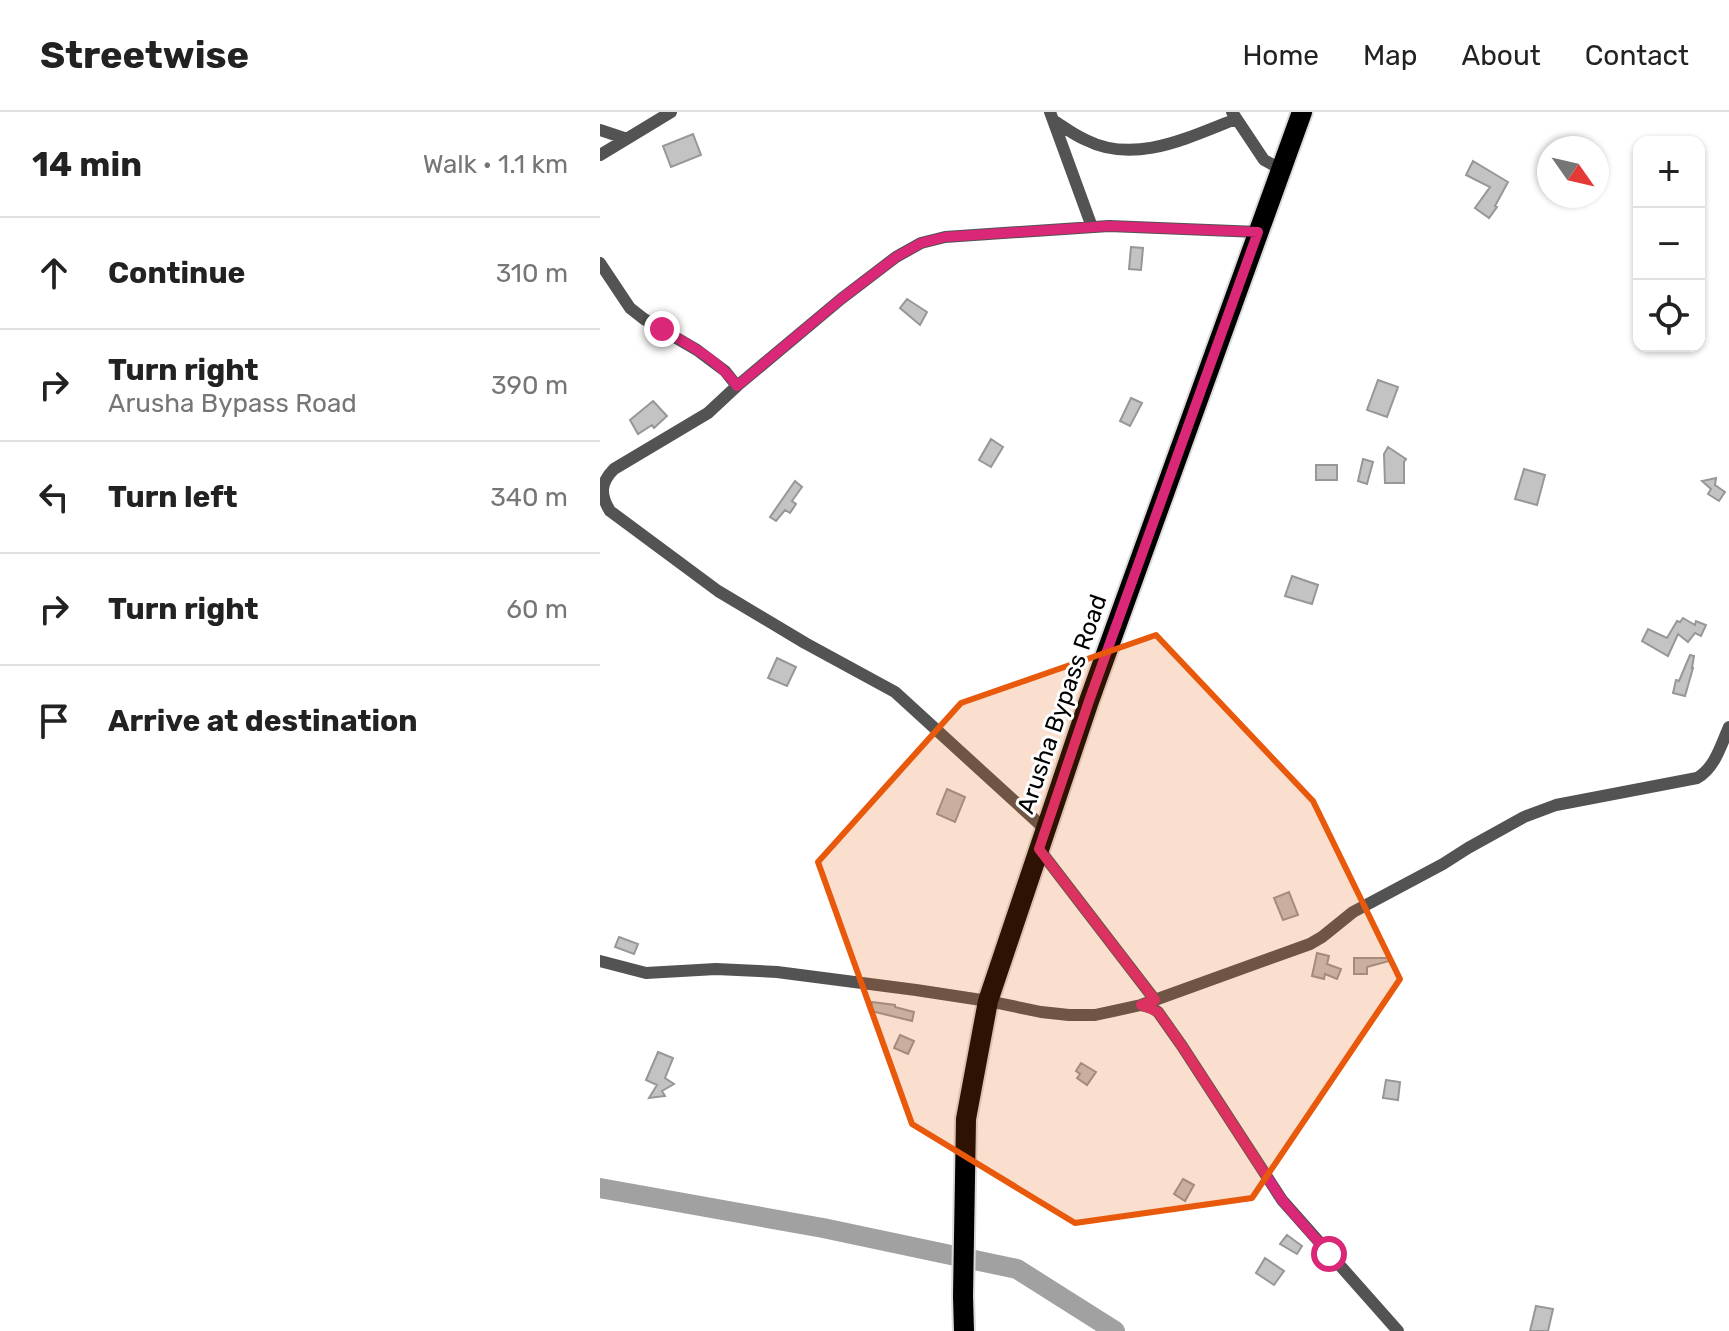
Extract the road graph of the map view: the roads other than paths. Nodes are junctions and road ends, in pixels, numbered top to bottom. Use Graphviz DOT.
graph roads {
  1 [pos="671,112"];
  2 [pos="1302,112"];
  3 [pos="1052,116"];
  4 [pos="1234,116"];
  5 [pos="600,130"];
  6 [pos="627,139"];
  7 [pos="600,155"];
  8 [pos="1281,169"];
  9 [pos="1092,227"];
  10 [pos="1258,232"];
  11 [pos="600,263"];
  12 [pos="737,386"];
  13 [pos="1729,727"];
  14 [pos="1042,840"];
  15 [pos="600,961"];
  16 [pos="1155,1000"];
  17 [pos="988,1001"];
  18 [pos="1141,1005"];
  19 [pos="964,1331"];
  20 [pos="1398,1331"];
  1 -- 6 [label="street"];
  2 -- 8 [label="main road, Arusha Bypass Road"];
  3 -- 4 [label="street"];
  3 -- 9 [label="street"];
  4 -- 8 [label="street"];
  5 -- 6 [label="street"];
  6 -- 7 [label="street"];
  8 -- 10 [label="main road, Arusha Bypass Road"];
  9 -- 10 [label="street"];
  9 -- 12 [label="street"];
  10 -- 14 [label="main road, Arusha Bypass Road"];
  11 -- 12 [label="street"];
  12 -- 14 [label="street"];
  13 -- 16 [label="street"];
  14 -- 16 [label="street"];
  14 -- 17 [label="main road, Arusha Bypass Road"];
  15 -- 17 [label="street"];
  16 -- 18 [label="street"];
  17 -- 18 [label="street"];
  17 -- 19 [label="main road, Arusha Bypass Road"];
  18 -- 20 [label="street"];
}
